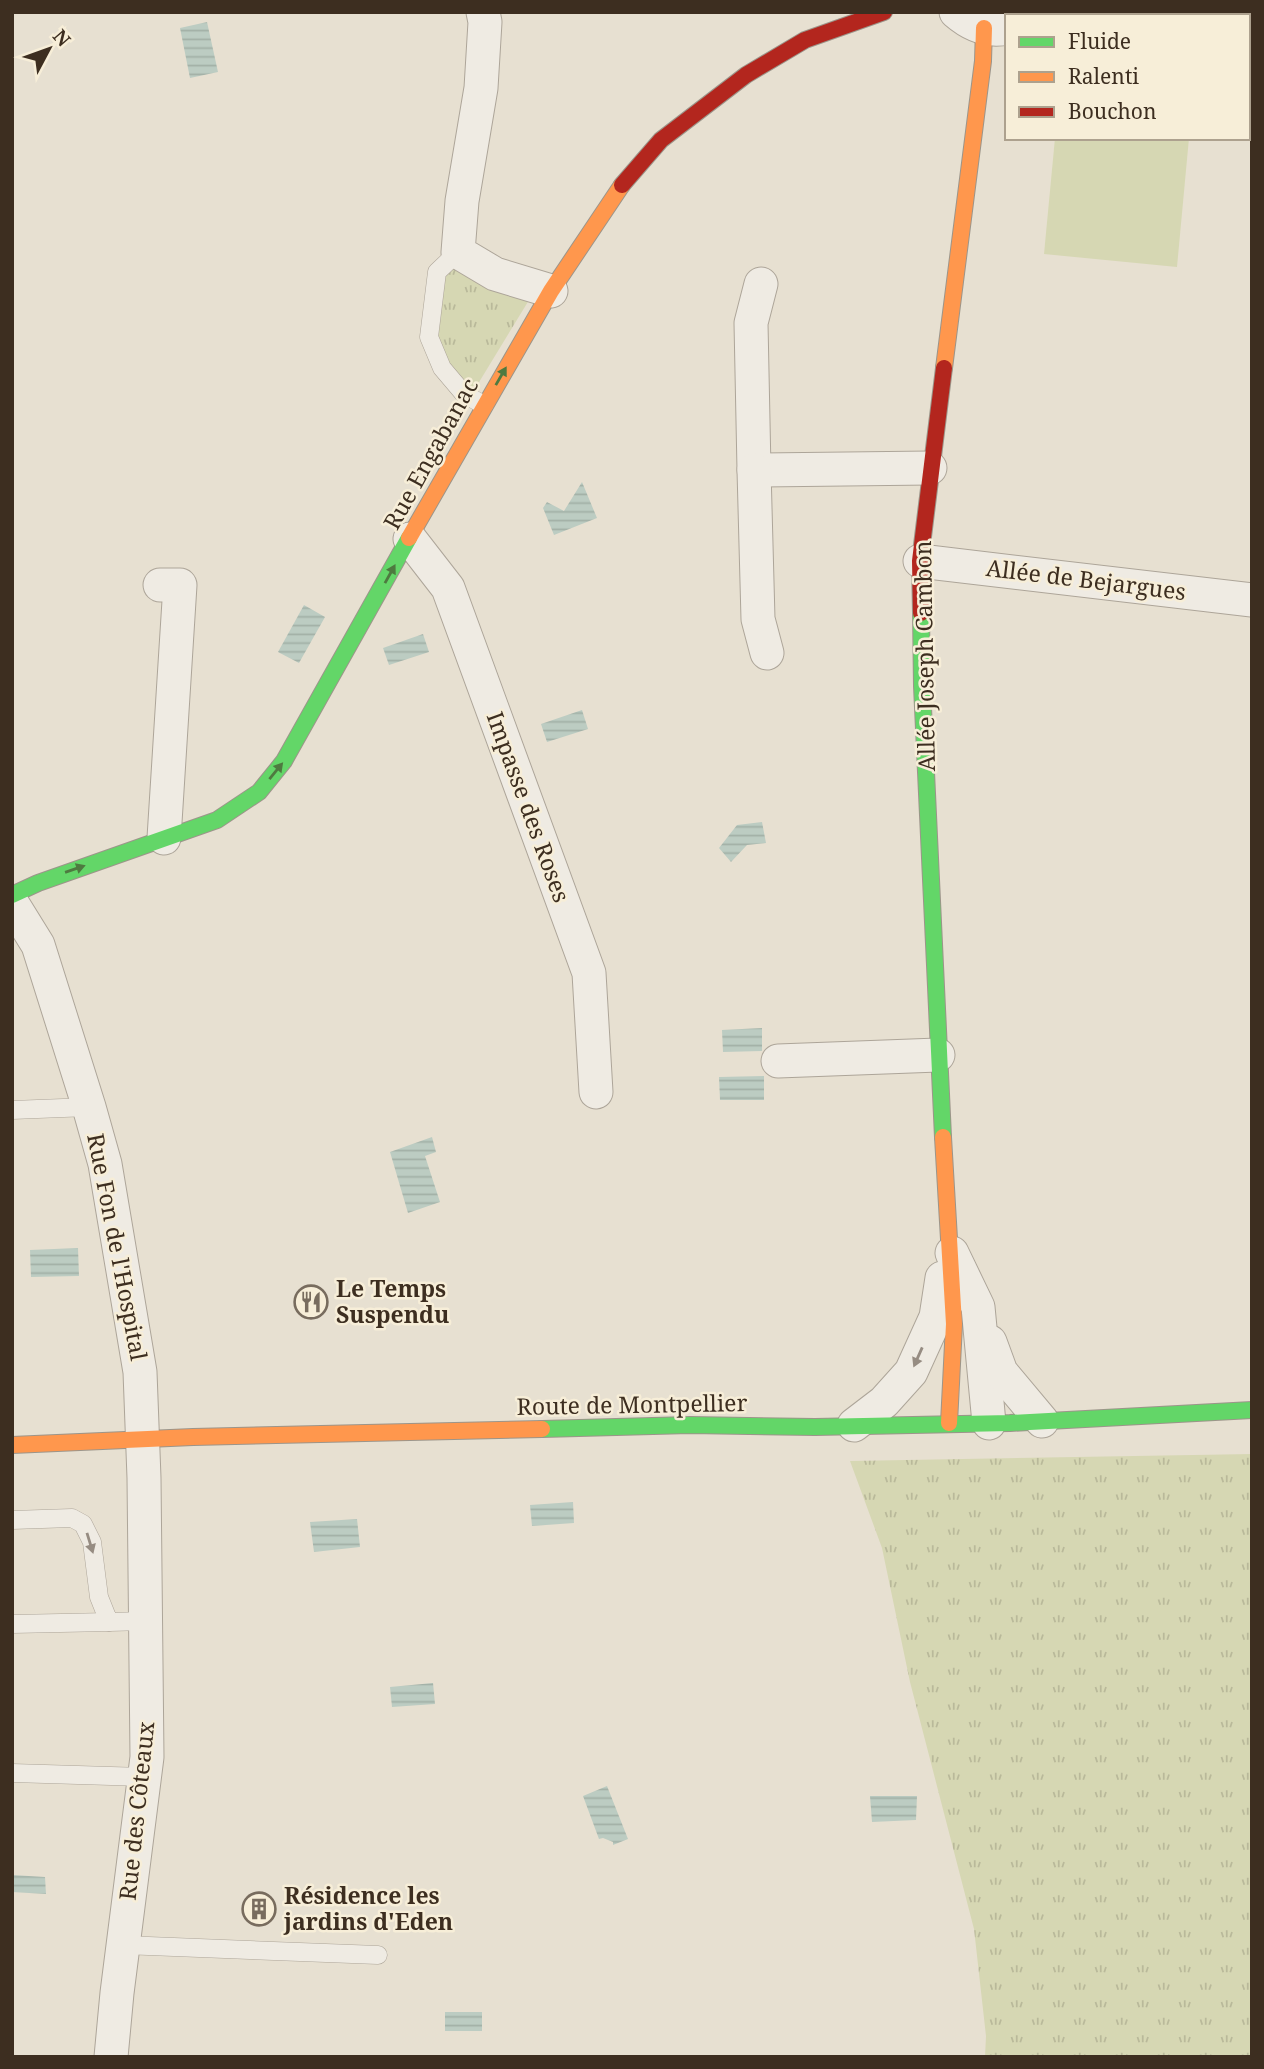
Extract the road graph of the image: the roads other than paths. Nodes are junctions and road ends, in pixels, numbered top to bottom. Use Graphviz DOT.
graph roads {
  1 [pos="483,12"];
  2 [pos="884,12"];
  3 [pos="982,23"];
  4 [pos="458,252"];
  5 [pos="761,284"];
  6 [pos="551,291"];
  7 [pos="484,405"];
  8 [pos="930,468"];
  9 [pos="754,470"];
  10 [pos="410,539"];
  11 [pos="920,561"];
  12 [pos="160,585"];
  13 [pos="1252,600"];
  14 [pos="767,653"];
  15 [pos="164,838"];
  16 [pos="12,895"];
  17 [pos="12,903"];
  18 [pos="938,1055"];
  19 [pos="778,1061"];
  20 [pos="596,1092"];
  21 [pos="89,1107"];
  22 [pos="12,1110"];
  23 [pos="948,1245"];
  24 [pos="978,1307"];
  25 [pos="1252,1410"];
  26 [pos="1042,1421"];
  27 [pos="949,1423"];
  28 [pos="989,1423"];
  29 [pos="854,1425"];
  30 [pos="143,1439"];
  31 [pos="12,1445"];
  32 [pos="12,1520"];
  33 [pos="145,1620"];
  34 [pos="109,1622"];
  35 [pos="12,1624"];
  36 [pos="12,1773"];
  37 [pos="144,1777"];
  38 [pos="123,1945"];
  39 [pos="378,1955"];
  40 [pos="111,2057"];
  1 -- 4 [label="street"];
  2 -- 6 [label="street, Rue Engabanac"];
  3 -- 8 [label="street, Allée Joseph Cambon"];
  4 -- 6 [label="street"];
  4 -- 7 [label="lane"];
  5 -- 9 [label="street"];
  7 -- 6 [label="street, Rue Engabanac, one-way"];
  7 -- 10 [label="street, Rue Engabanac"];
  8 -- 9 [label="street"];
  8 -- 11 [label="street, Allée Joseph Cambon"];
  9 -- 14 [label="street"];
  15 -- 10 [label="street, Rue Engabanac, one-way"];
  10 -- 20 [label="street, Impasse des Roses"];
  11 -- 13 [label="street, Allée de Bejargues"];
  11 -- 18 [label="street, Allée Joseph Cambon"];
  12 -- 15 [label="street"];
  16 -- 15 [label="street, Rue Engabanac, one-way"];
  17 -- 21 [label="street, Rue Fon de l'Hospital"];
  18 -- 19 [label="street"];
  18 -- 23 [label="street, Allée Joseph Cambon"];
  21 -- 22 [label="lane"];
  21 -- 30 [label="street, Rue Fon de l'Hospital"];
  23 -- 24 [label="street, Allée Joseph Cambon"];
  23 -- 27 [label="street, Allée Joseph Cambon"];
  23 -- 29 [label="street, Allée Joseph Cambon, one-way"];
  24 -- 26 [label="street, Allée Joseph Cambon"];
  24 -- 28 [label="street, Allée Joseph Cambon"];
  25 -- 26 [label="street, Route de Montpellier"];
  26 -- 28 [label="street, Route de Montpellier"];
  27 -- 28 [label="street, Route de Montpellier"];
  27 -- 29 [label="street, Route de Montpellier"];
  29 -- 30 [label="street, Route de Montpellier"];
  30 -- 31 [label="street, Route de Montpellier"];
  30 -- 33 [label="street, Rue des Côteaux"];
  32 -- 34 [label="lane, one-way"];
  33 -- 34 [label="lane"];
  33 -- 37 [label="street, Rue des Côteaux"];
  34 -- 35 [label="lane"];
  36 -- 37 [label="lane"];
  37 -- 38 [label="street, Rue des Côteaux"];
  38 -- 39 [label="lane"];
  38 -- 40 [label="street, Rue des Côteaux"];
}
